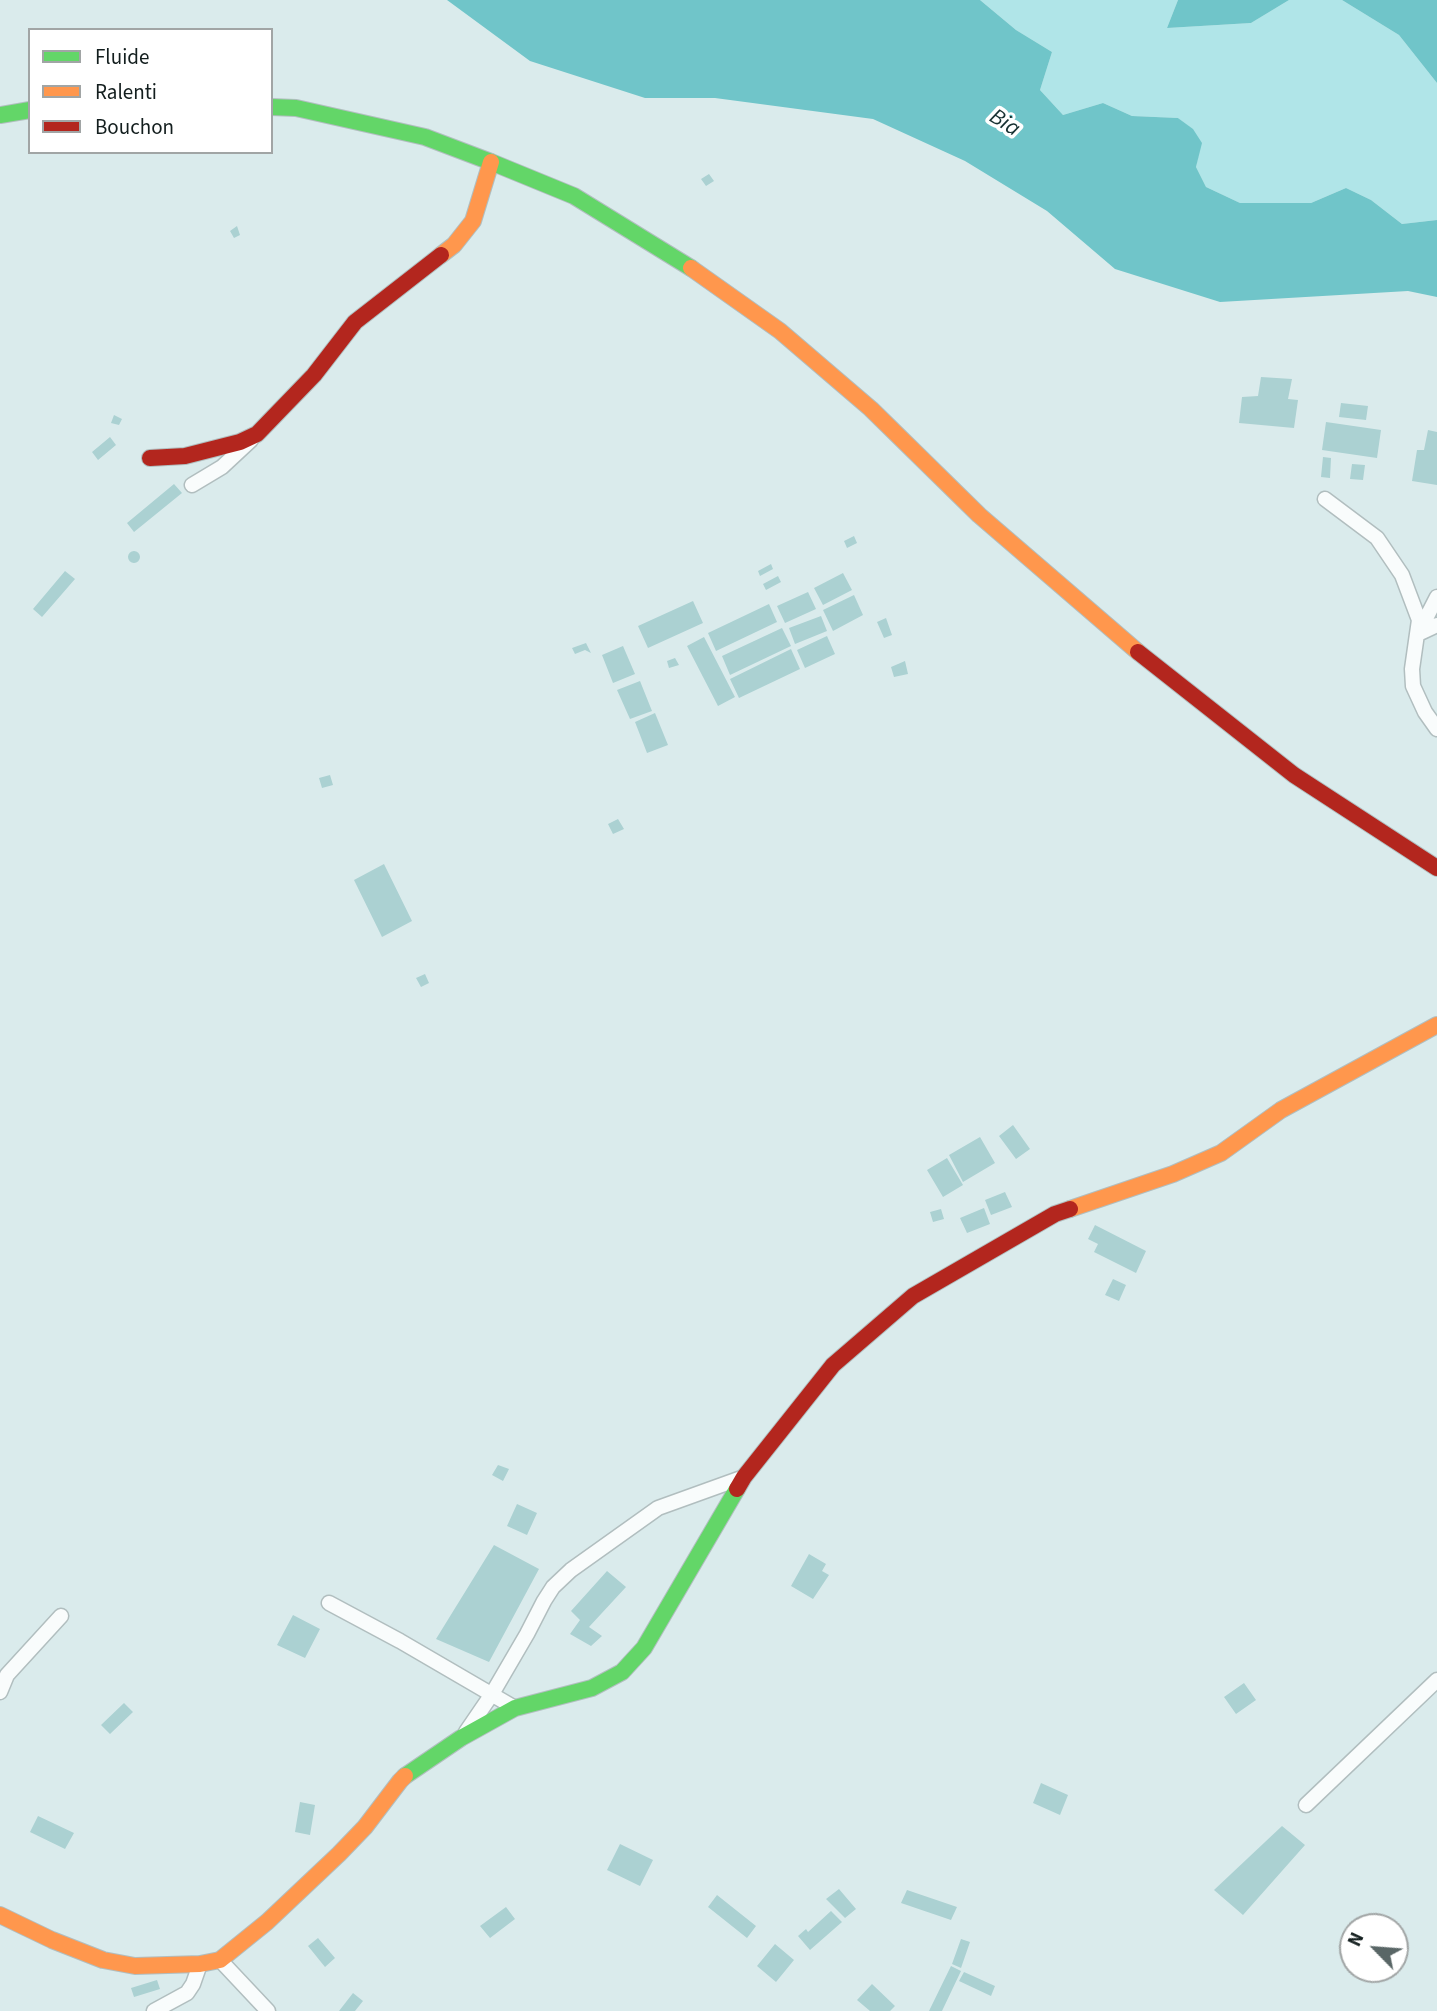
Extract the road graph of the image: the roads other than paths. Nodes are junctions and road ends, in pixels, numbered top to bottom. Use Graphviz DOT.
graph roads {
  1 [pos="273,107"];
  2 [pos="28,110"];
  3 [pos="0,115"];
  4 [pos="491,162"];
  5 [pos="257,434"];
  6 [pos="149,458"];
  7 [pos="192,485"];
  8 [pos="1325,499"];
  9 [pos="1437,597"];
  10 [pos="1437,625"];
  11 [pos="1418,634"];
  12 [pos="1437,729"];
  13 [pos="1437,869"];
  14 [pos="1437,1025"];
  15 [pos="744,1477"];
  16 [pos="329,1603"];
  17 [pos="61,1616"];
  18 [pos="1437,1680"];
  19 [pos="0,1692"];
  20 [pos="492,1694"];
  21 [pos="515,1708"];
  22 [pos="461,1738"];
  23 [pos="1306,1805"];
  24 [pos="0,1914"];
  25 [pos="220,1960"];
  26 [pos="200,1964"];
  27 [pos="154,2011"];
  28 [pos="268,2011"];
  1 -- 4 [label="street"];
  2 -- 3 [label="street"];
  4 -- 5 [label="street"];
  4 -- 13 [label="street"];
  5 -- 6 [label="street"];
  5 -- 7 [label="street"];
  8 -- 11 [label="street"];
  9 -- 11 [label="street"];
  10 -- 11 [label="street"];
  11 -- 12 [label="street"];
  14 -- 15 [label="street"];
  15 -- 20 [label="street"];
  15 -- 21 [label="street"];
  16 -- 20 [label="street"];
  17 -- 19 [label="street"];
  18 -- 23 [label="street"];
  20 -- 21 [label="street"];
  20 -- 22 [label="street"];
  21 -- 22 [label="street"];
  22 -- 25 [label="street"];
  24 -- 26 [label="street"];
  25 -- 26 [label="street"];
  25 -- 28 [label="street"];
  26 -- 27 [label="street"];
}
